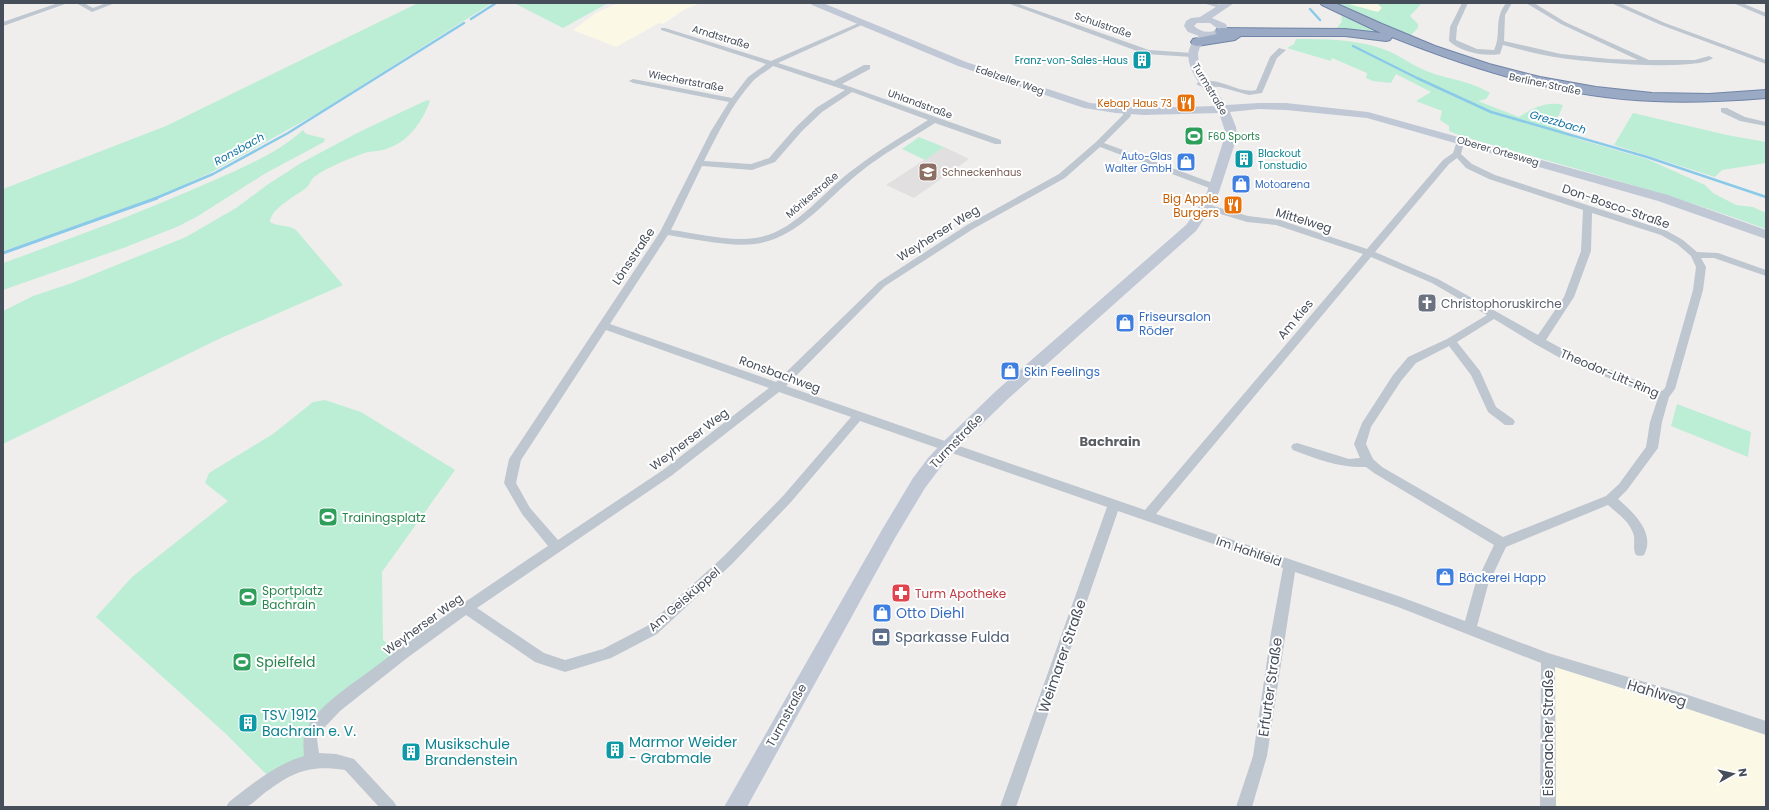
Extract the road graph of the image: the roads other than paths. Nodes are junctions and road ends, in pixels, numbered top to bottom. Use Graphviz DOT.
graph roads {
  1 [pos="65,3"];
  2 [pos="79,3"];
  3 [pos="112,3"];
  4 [pos="815,3"];
  5 [pos="1010,3"];
  6 [pos="1206,3"];
  7 [pos="1464,3"];
  8 [pos="1509,3"];
  9 [pos="1529,3"];
  10 [pos="1625,3"];
  11 [pos="1736,3"];
  12 [pos="1615,4"];
  13 [pos="1329,5"];
  14 [pos="1221,7"];
  15 [pos="1766,15"];
  16 [pos="1202,20"];
  17 [pos="863,23"];
  18 [pos="3,24"];
  19 [pos="1220,28"];
  20 [pos="663,29"];
  21 [pos="1258,33"];
  22 [pos="1310,33"];
  23 [pos="1192,36"];
  24 [pos="1397,39"];
  25 [pos="1502,43"];
  26 [pos="1282,50"];
  27 [pos="1188,55"];
  28 [pos="1709,58"];
  29 [pos="1650,62"];
  30 [pos="1766,62"];
  31 [pos="773,64"];
  32 [pos="867,67"];
  33 [pos="633,81"];
  34 [pos="835,84"];
  35 [pos="1206,87"];
  36 [pos="850,89"];
  37 [pos="1766,94"];
  38 [pos="1766,99"];
  39 [pos="734,101"];
  40 [pos="1268,106"];
  41 [pos="1219,110"];
  42 [pos="1724,110"];
  43 [pos="1126,111"];
  44 [pos="934,120"];
  45 [pos="1766,124"];
  46 [pos="1462,140"];
  47 [pos="998,142"];
  48 [pos="1099,144"];
  49 [pos="1457,154"];
  50 [pos="699,163"];
  51 [pos="1216,187"];
  52 [pos="1207,207"];
  53 [pos="1588,208"];
  54 [pos="665,232"];
  55 [pos="1766,235"];
  56 [pos="1370,253"];
  57 [pos="1696,255"];
  58 [pos="1766,273"];
  59 [pos="1494,315"];
  60 [pos="603,325"];
  61 [pos="1451,341"];
  62 [pos="1539,342"];
  63 [pos="778,387"];
  64 [pos="1664,396"];
  65 [pos="858,416"];
  66 [pos="1509,422"];
  67 [pos="948,446"];
  68 [pos="1297,447"];
  69 [pos="1368,462"];
  70 [pos="1610,499"];
  71 [pos="1114,505"];
  72 [pos="1147,516"];
  73 [pos="1502,544"];
  74 [pos="557,548"];
  75 [pos="1640,551"];
  76 [pos="1290,565"];
  77 [pos="466,608"];
  78 [pos="1470,630"];
  79 [pos="1548,659"];
  80 [pos="1766,728"];
  81 [pos="312,761"];
  82 [pos="234,807"];
  83 [pos="389,807"];
  84 [pos="735,807"];
  85 [pos="1008,807"];
  86 [pos="1244,807"];
  87 [pos="1548,807"];
  1 -- 18 [label="street"];
  2 -- 3 [label="street"];
  4 -- 17 [label="main road, Edelzeller Weg"];
  5 -- 27 [label="street, Schulstraße"];
  6 -- 14 [label="street"];
  6 -- 14 [label="street"];
  7 -- 25 [label="street"];
  8 -- 25 [label="street"];
  9 -- 29 [label="street"];
  10 -- 12 [label="street"];
  11 -- 15 [label="street"];
  12 -- 30 [label="street"];
  13 -- 22 [label="highway"];
  13 -- 24 [label="highway, Berliner Straße"];
  13 -- 37 [label="highway, Berliner Straße"];
  14 -- 16 [label="main road"];
  14 -- 19 [label="main road"];
  14 -- 23 [label="main road"];
  16 -- 19 [label="main road"];
  16 -- 23 [label="main road"];
  17 -- 31 [label="street, Lönsstraße"];
  17 -- 43 [label="main road, Edelzeller Weg"];
  19 -- 21 [label="highway"];
  19 -- 23 [label="main road"];
  20 -- 31 [label="street, Arndtstraße"];
  21 -- 22 [label="highway"];
  21 -- 23 [label="highway"];
  22 -- 24 [label="highway"];
  23 -- 27 [label="main road, Turmstraße"];
  24 -- 38 [label="highway, Berliner Straße"];
  25 -- 29 [label="street"];
  26 -- 35 [label="street"];
  27 -- 35 [label="main road, Turmstraße"];
  28 -- 29 [label="street"];
  31 -- 34 [label="street, Uhlandstraße"];
  31 -- 39 [label="street, Lönsstraße"];
  32 -- 34 [label="street"];
  33 -- 39 [label="street, Wiechertstraße"];
  34 -- 36 [label="street, Uhlandstraße"];
  35 -- 40 [label="main road"];
  35 -- 41 [label="main road, Turmstraße"];
  36 -- 44 [label="street, Uhlandstraße"];
  36 -- 50 [label="street"];
  39 -- 50 [label="street, Lönsstraße"];
  40 -- 41 [label="main road, Oberer Ortesweg"];
  40 -- 46 [label="main road, Oberer Ortesweg"];
  41 -- 43 [label="main road, Edelzeller Weg"];
  41 -- 51 [label="main road, Turmstraße"];
  42 -- 45 [label="street"];
  43 -- 48 [label="street, Weyherser Weg"];
  44 -- 47 [label="street, Uhlandstraße"];
  44 -- 54 [label="street, Mörikestraße"];
  46 -- 49 [label="street, Am Kies"];
  46 -- 55 [label="main road, Oberer Ortesweg"];
  48 -- 51 [label="street"];
  48 -- 63 [label="street, Weyherser Weg"];
  49 -- 53 [label="street, Don-Bosco-Straße"];
  49 -- 56 [label="street, Am Kies"];
  50 -- 54 [label="street, Lönsstraße"];
  51 -- 52 [label="main road, Turmstraße"];
  52 -- 56 [label="street, Mittelweg"];
  52 -- 67 [label="main road, Turmstraße"];
  53 -- 57 [label="street, Don-Bosco-Straße"];
  53 -- 62 [label="street"];
  54 -- 60 [label="street, Lönsstraße"];
  56 -- 59 [label="street, Theodor-Litt-Ring"];
  56 -- 72 [label="street, Am Kies"];
  57 -- 58 [label="street"];
  57 -- 64 [label="street"];
  59 -- 61 [label="street"];
  59 -- 62 [label="street, Theodor-Litt-Ring"];
  60 -- 63 [label="street, Ronsbachweg"];
  60 -- 74 [label="street, Lönsstraße"];
  61 -- 66 [label="street"];
  61 -- 69 [label="street"];
  62 -- 64 [label="street, Theodor-Litt-Ring"];
  63 -- 65 [label="street, Ronsbachweg"];
  63 -- 74 [label="street, Weyherser Weg"];
  64 -- 70 [label="street, Theodor-Litt-Ring"];
  65 -- 67 [label="street, Ronsbachweg"];
  65 -- 77 [label="street, Am Geisküppel"];
  67 -- 71 [label="street, Im Hahlfeld"];
  67 -- 84 [label="main road, Turmstraße"];
  68 -- 69 [label="street"];
  69 -- 73 [label="street"];
  70 -- 73 [label="street, Theodor-Litt-Ring"];
  70 -- 75 [label="street"];
  71 -- 72 [label="street, Im Hahlfeld"];
  71 -- 85 [label="street, Weimarer Straße"];
  72 -- 76 [label="street, Im Hahlfeld"];
  73 -- 78 [label="street"];
  74 -- 77 [label="street, Weyherser Weg"];
  76 -- 78 [label="street, Im Hahlfeld"];
  76 -- 86 [label="street, Erfurter Straße"];
  77 -- 81 [label="street, Weyherser Weg"];
  78 -- 79 [label="street, Im Hahlfeld"];
  79 -- 80 [label="street, Hahlweg"];
  79 -- 87 [label="street, Eisenacher Straße"];
  81 -- 82 [label="street"];
  81 -- 83 [label="street"];
}
